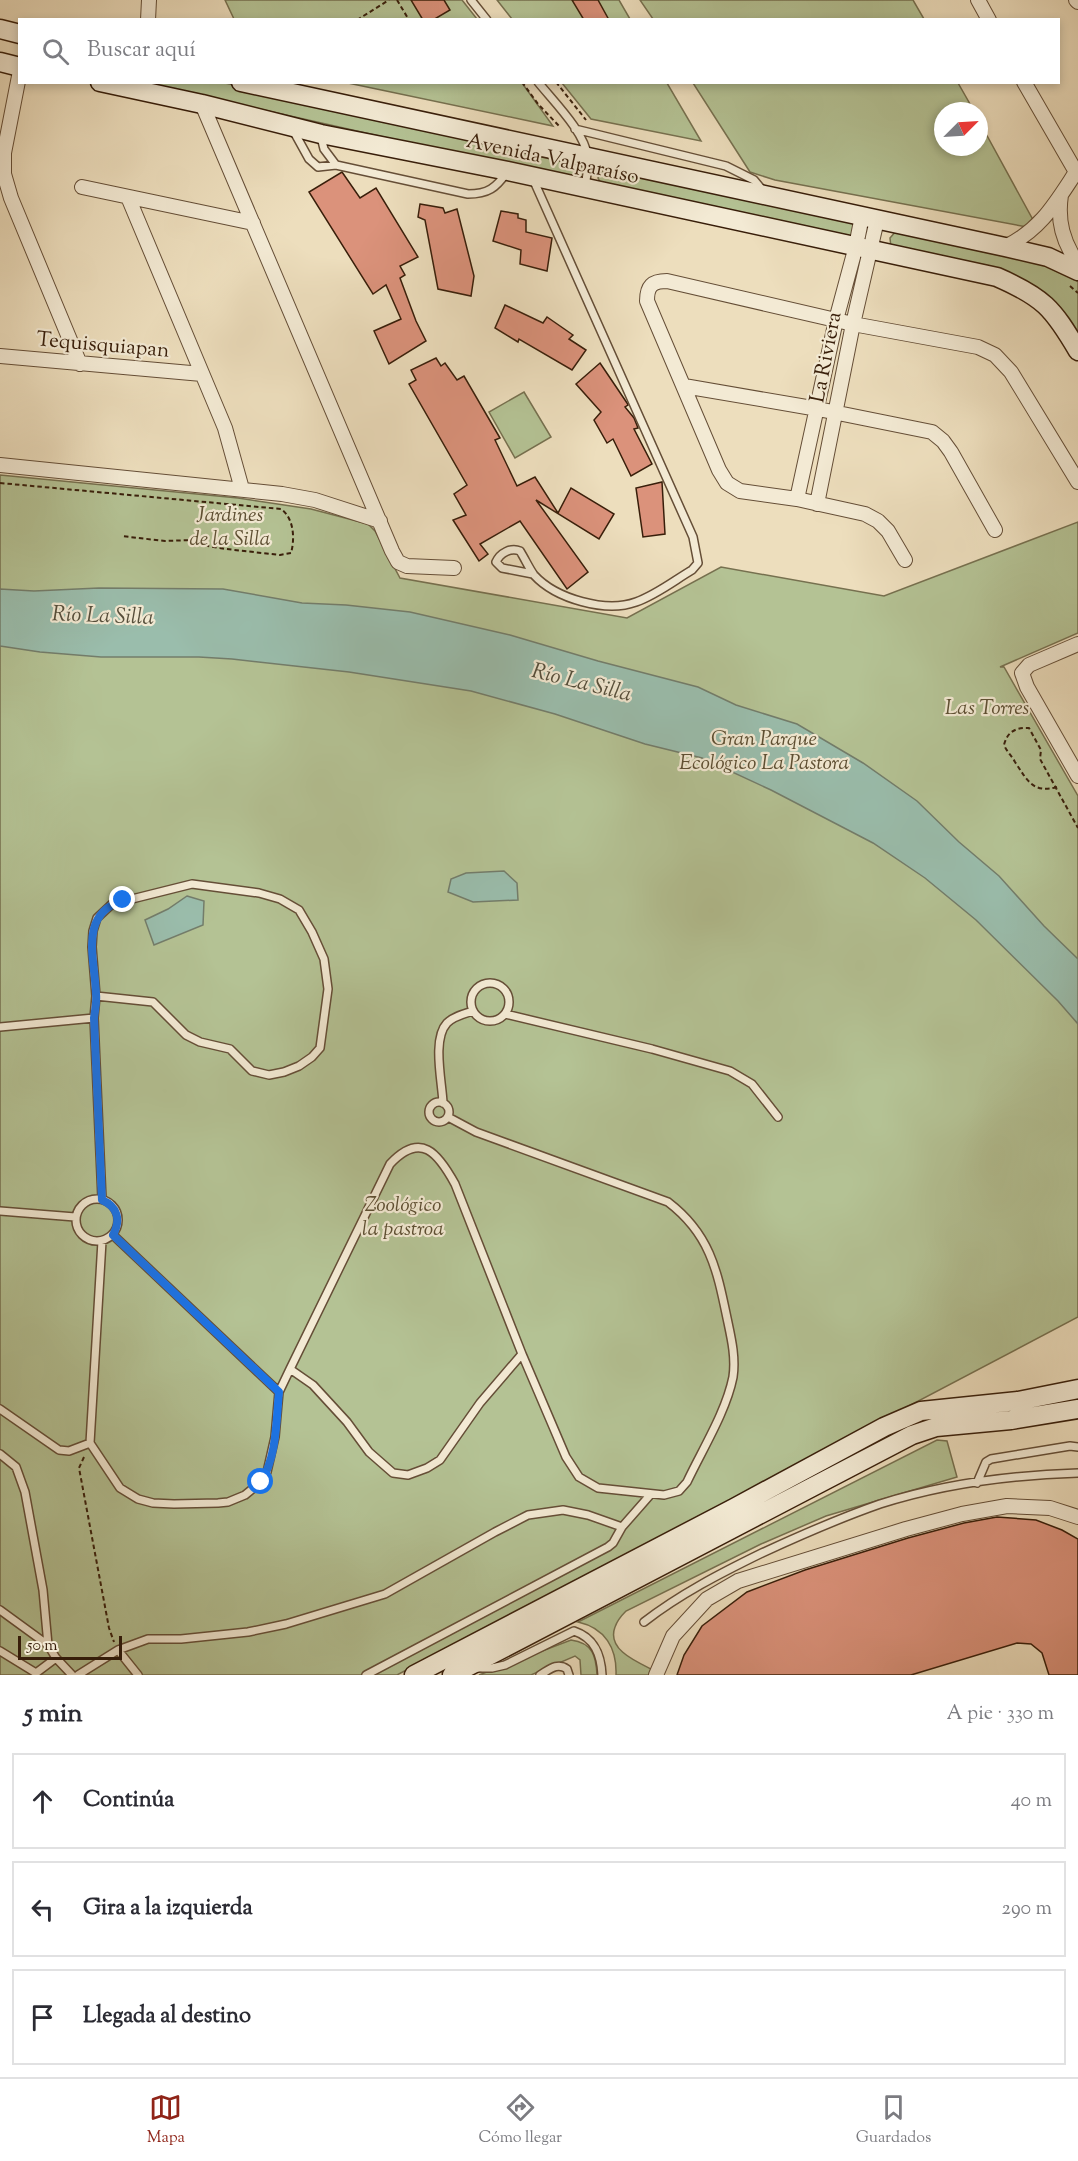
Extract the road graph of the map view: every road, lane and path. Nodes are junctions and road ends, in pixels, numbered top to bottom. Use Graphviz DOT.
graph roads {
  1 [pos="149,0"];
  2 [pos="389,0"];
  3 [pos="397,0"];
  4 [pos="471,0"];
  5 [pos="978,0"];
  6 [pos="148,18"];
  7 [pos="360,18"];
  8 [pos="408,18"];
  9 [pos="485,18"];
  10 [pos="988,18"];
  11 [pos="0,29"];
  12 [pos="18,34"];
  13 [pos="0,62"];
  14 [pos="18,68"];
  15 [pos="18,80"];
  16 [pos="119,84"];
  17 [pos="250,84"];
  18 [pos="523,84"];
  19 [pos="540,84"];
  20 [pos="558,84"];
  21 [pos="1025,84"];
  22 [pos="138,86"];
  23 [pos="202,104"];
  24 [pos="589,124"];
  25 [pos="291,128"];
  26 [pos="575,129"];
  27 [pos="565,131"];
  28 [pos="321,134"];
  29 [pos="588,158"];
  30 [pos="336,165"];
  31 [pos="508,171"];
  32 [pos="1077,171"];
  33 [pos="532,177"];
  34 [pos="82,187"];
  35 [pos="585,187"];
  36 [pos="1061,193"];
  37 [pos="766,196"];
  38 [pos="128,197"];
  39 [pos="870,218"];
  40 [pos="253,223"];
  41 [pos="1005,247"];
  42 [pos="864,248"];
  43 [pos="1078,264"];
  44 [pos="1078,271"];
  45 [pos="836,320"];
  46 [pos="853,324"];
  47 [pos="1078,351"];
  48 [pos="0,356"];
  49 [pos="80,364"];
  50 [pos="202,375"];
  51 [pos="684,386"];
  52 [pos="818,409"];
  53 [pos="836,414"];
  54 [pos="0,465"];
  55 [pos="1078,482"];
  56 [pos="0,483"];
  57 [pos="242,489"];
  58 [pos="797,499"];
  59 [pos="817,504"];
  60 [pos="380,521"];
  61 [pos="995,530"];
  62 [pos="121,536"];
  63 [pos="905,560"];
  64 [pos="454,568"];
  65 [pos="533,574"];
  66 [pos="1078,644"];
  67 [pos="1078,776"];
  68 [pos="1057,787"];
  69 [pos="1078,828"];
  70 [pos="96,996"];
  71 [pos="473,1011"];
  72 [pos="505,1014"];
  73 [pos="94,1018"];
  74 [pos="0,1028"];
  75 [pos="443,1103"];
  76 [pos="448,1117"];
  77 [pos="778,1117"];
  78 [pos="102,1200"];
  79 [pos="0,1211"];
  80 [pos="75,1217"];
  81 [pos="113,1235"];
  82 [pos="102,1241"];
  83 [pos="522,1354"];
  84 [pos="290,1369"];
  85 [pos="1078,1389"];
  86 [pos="279,1392"];
  87 [pos="1078,1408"];
  88 [pos="0,1409"];
  89 [pos="90,1443"];
  90 [pos="1078,1447"];
  91 [pos="0,1454"];
  92 [pos="1078,1473"];
  93 [pos="977,1483"];
  94 [pos="651,1494"];
  95 [pos="1078,1517"];
  96 [pos="622,1527"];
  97 [pos="0,1610"];
  98 [pos="644,1622"];
  99 [pos="48,1645"];
  100 [pos="118,1650"];
  101 [pos="0,1651"];
  102 [pos="56,1658"];
  103 [pos="460,1671"];
  104 [pos="72,1675"];
  105 [pos="78,1675"];
  106 [pos="138,1675"];
  107 [pos="366,1675"];
  108 [pos="414,1675"];
  109 [pos="540,1675"];
  110 [pos="569,1675"];
  111 [pos="602,1675"];
  112 [pos="656,1675"];
  1 -- 6 [label="street"];
  2 -- 7 [label="path"];
  3 -- 8 [label="path"];
  4 -- 9 [label="lane"];
  5 -- 10 [label="street"];
  11 -- 12 [label="main road"];
  13 -- 14 [label="main road"];
  15 -- 49 [label="street"];
  16 -- 22 [label="main road, Avenida Valparaíso"];
  17 -- 29 [label="main road, Avenida Valparaíso"];
  18 -- 27 [label="path"];
  19 -- 26 [label="lane"];
  20 -- 24 [label="path"];
  21 -- 32 [label="street"];
  22 -- 23 [label="main road, Avenida Valparaíso"];
  23 -- 25 [label="main road, Avenida Valparaíso"];
  23 -- 40 [label="street"];
  25 -- 28 [label="main road, Avenida Valparaíso"];
  25 -- 30 [label="lane"];
  26 -- 29 [label="lane"];
  26 -- 37 [label="lane"];
  28 -- 30 [label="lane"];
  28 -- 31 [label="main road, Avenida Valparaíso"];
  29 -- 35 [label="lane"];
  29 -- 37 [label="main road, Avenida Valparaíso"];
  30 -- 31 [label="lane"];
  31 -- 33 [label="main road, Avenida Valparaíso"];
  32 -- 36 [label="street"];
  33 -- 35 [label="main road, Avenida Valparaíso"];
  33 -- 65 [label="lane"];
  34 -- 38 [label="street"];
  35 -- 42 [label="main road, Avenida Valparaíso"];
  36 -- 41 [label="street"];
  36 -- 43 [label="street"];
  37 -- 39 [label="main road, Avenida Valparaíso"];
  38 -- 40 [label="street"];
  38 -- 50 [label="street"];
  39 -- 41 [label="main road, Avenida Valparaíso"];
  39 -- 42 [label="street, La Riviera"];
  40 -- 60 [label="street"];
  41 -- 44 [label="main road, Avenida Valparaíso"];
  42 -- 45 [label="street, La Riviera"];
  42 -- 46 [label="street, La Riviera"];
  42 -- 47 [label="main road, Avenida Valparaíso"];
  45 -- 46 [label="street"];
  45 -- 51 [label="street"];
  45 -- 52 [label="street, La Riviera"];
  46 -- 53 [label="street, La Riviera"];
  46 -- 55 [label="street"];
  48 -- 49 [label="street, Tequisquiapan"];
  49 -- 50 [label="street, Tequisquiapan"];
  50 -- 57 [label="street"];
  51 -- 52 [label="street"];
  51 -- 58 [label="street"];
  52 -- 53 [label="street"];
  52 -- 58 [label="street, La Riviera"];
  53 -- 59 [label="street, La Riviera"];
  53 -- 61 [label="street"];
  54 -- 57 [label="street"];
  56 -- 62 [label="path"];
  57 -- 60 [label="street"];
  58 -- 59 [label="street"];
  59 -- 63 [label="street"];
  60 -- 64 [label="street"];
  65 -- 65 [label="lane"];
  66 -- 67 [label="street"];
  68 -- 68 [label="path"];
  68 -- 69 [label="path"];
  70 -- 70 [label="lane"];
  70 -- 73 [label="lane"];
  71 -- 72 [label="lane"];
  71 -- 72 [label="lane"];
  71 -- 75 [label="lane"];
  72 -- 77 [label="lane"];
  73 -- 74 [label="lane"];
  73 -- 78 [label="lane"];
  75 -- 76 [label="lane"];
  75 -- 76 [label="lane"];
  76 -- 94 [label="lane"];
  78 -- 80 [label="lane"];
  78 -- 81 [label="lane"];
  79 -- 80 [label="lane"];
  80 -- 82 [label="lane"];
  81 -- 82 [label="lane"];
  81 -- 86 [label="lane"];
  82 -- 89 [label="lane"];
  83 -- 84 [label="lane"];
  83 -- 84 [label="lane"];
  83 -- 94 [label="lane"];
  84 -- 86 [label="lane"];
  85 -- 108 [label="main road"];
  86 -- 89 [label="lane"];
  87 -- 103 [label="main road"];
  88 -- 89 [label="lane"];
  89 -- 100 [label="path"];
  90 -- 93 [label="lane"];
  91 -- 99 [label="lane"];
  92 -- 93 [label="lane"];
  93 -- 98 [label="lane"];
  94 -- 96 [label="lane"];
  95 -- 112 [label="street"];
  96 -- 100 [label="lane"];
  96 -- 107 [label="lane"];
  97 -- 99 [label="lane"];
  99 -- 102 [label="lane"];
  100 -- 105 [label="lane"];
  100 -- 106 [label="lane"];
  101 -- 102 [label="lane"];
  102 -- 104 [label="lane"];
  103 -- 111 [label="lane"];
  109 -- 110 [label="lane"];
}
